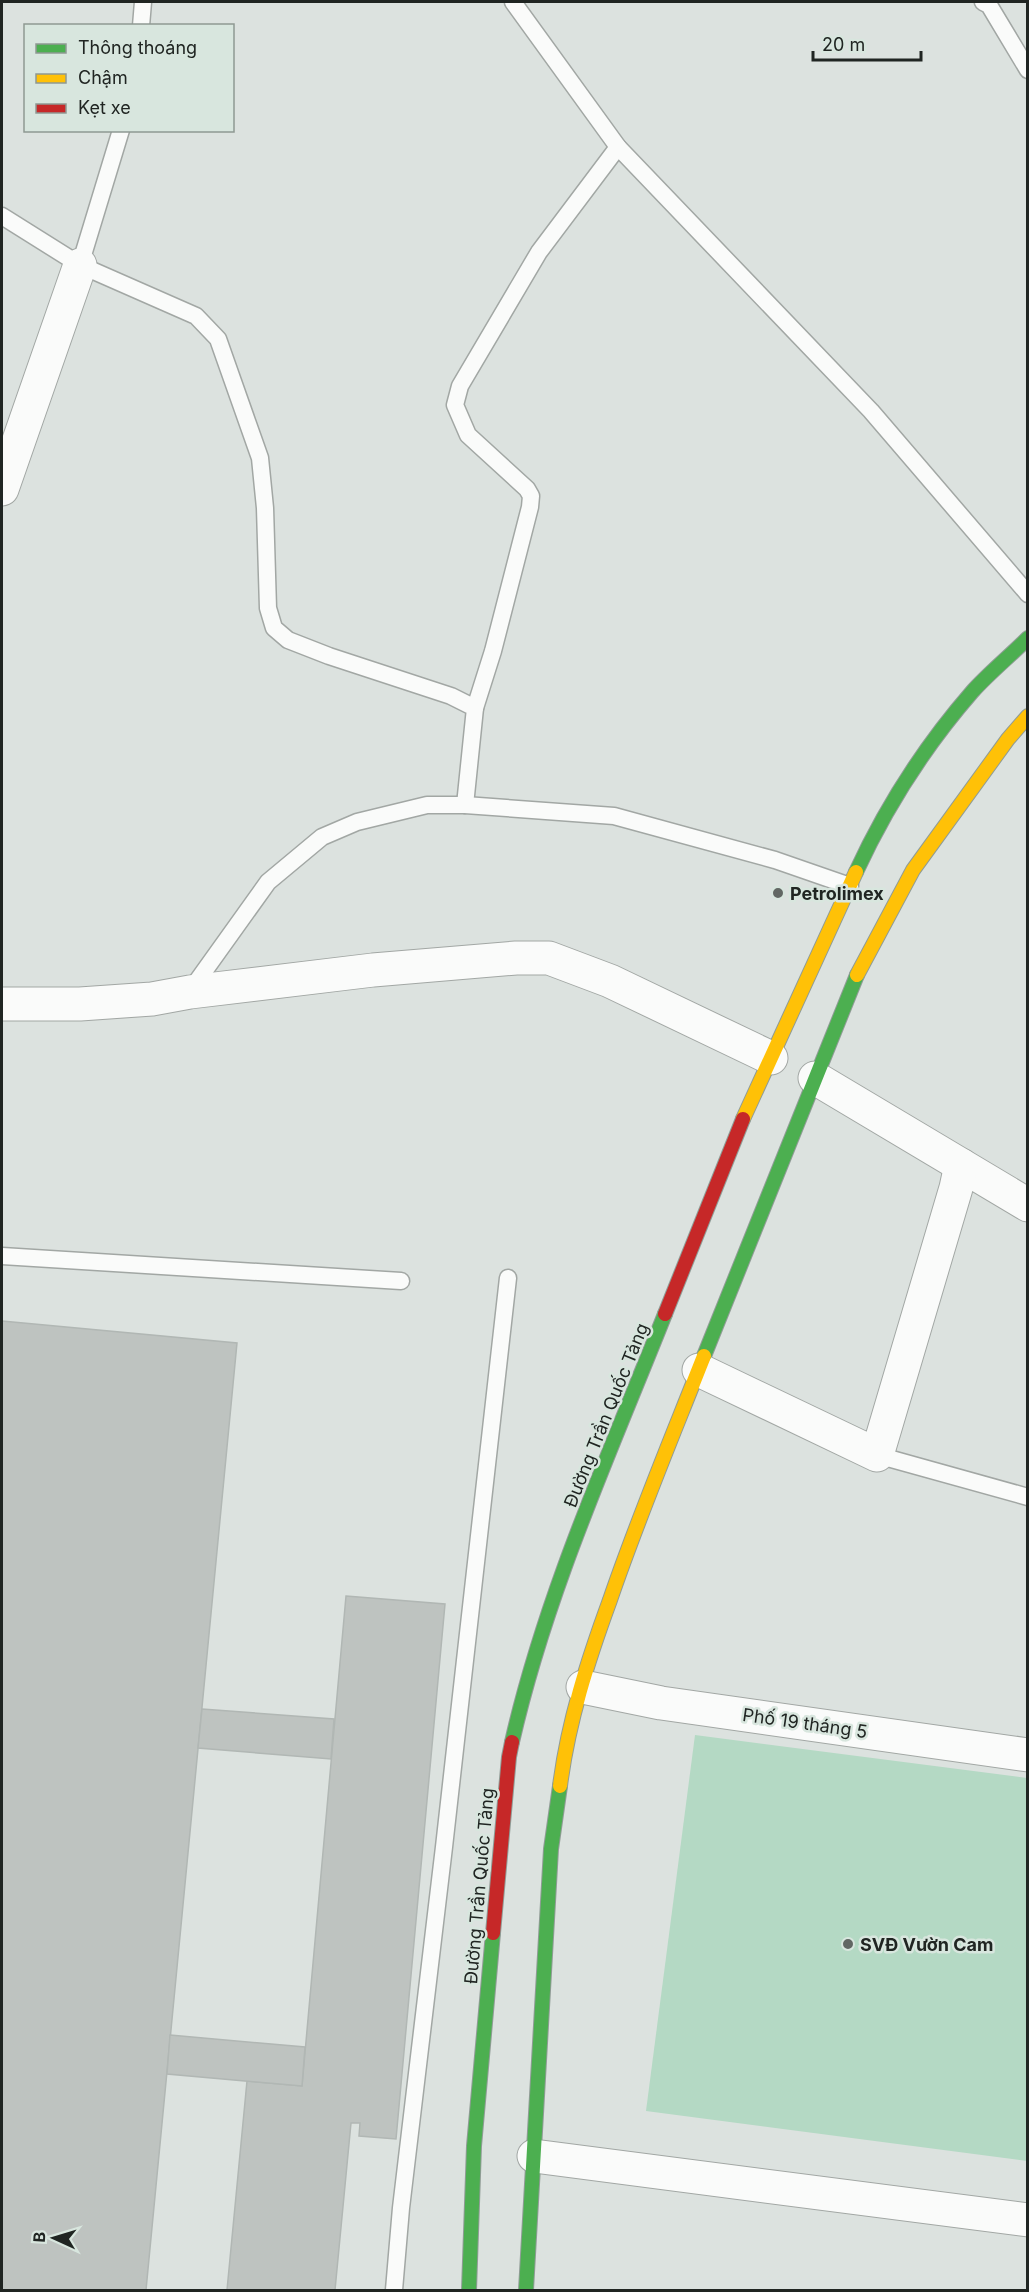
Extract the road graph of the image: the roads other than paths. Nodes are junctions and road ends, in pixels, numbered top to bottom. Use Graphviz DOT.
graph roads {
  1 [pos="143,2"];
  2 [pos="513,2"];
  3 [pos="983,2"];
  4 [pos="141,24"];
  5 [pos="1028,70"];
  6 [pos="121,132"];
  7 [pos="618,147"];
  8 [pos="2,216"];
  9 [pos="80,265"];
  10 [pos="2,489"];
  11 [pos="1028,594"];
  12 [pos="1028,638"];
  13 [pos="475,708"];
  14 [pos="1028,716"];
  15 [pos="465,805"];
  16 [pos="850,886"];
  17 [pos="190,992"];
  18 [pos="2,1004"];
  19 [pos="771,1058"];
  20 [pos="814,1078"];
  21 [pos="961,1165"];
  22 [pos="1028,1204"];
  23 [pos="2,1256"];
  24 [pos="508,1278"];
  25 [pos="401,1281"];
  26 [pos="699,1370"];
  27 [pos="877,1455"];
  28 [pos="1028,1497"];
  29 [pos="583,1687"];
  30 [pos="1028,1755"];
  31 [pos="534,2156"];
  32 [pos="1028,2220"];
  33 [pos="394,2290"];
  34 [pos="469,2290"];
  35 [pos="526,2290"];
  1 -- 4 [label="lane"];
  2 -- 7 [label="lane"];
  3 -- 5 [label="lane"];
  6 -- 9 [label="lane"];
  7 -- 11 [label="lane"];
  7 -- 13 [label="lane"];
  8 -- 9 [label="lane"];
  9 -- 10 [label="street"];
  9 -- 13 [label="lane"];
  12 -- 16 [label="highway, Đường Trần Quốc Tảng"];
  13 -- 15 [label="lane"];
  14 -- 20 [label="highway"];
  15 -- 16 [label="lane"];
  15 -- 17 [label="lane"];
  16 -- 19 [label="highway, Đường Trần Quốc Tảng"];
  17 -- 18 [label="street"];
  17 -- 19 [label="street"];
  19 -- 34 [label="highway, Đường Trần Quốc Tảng"];
  20 -- 21 [label="street"];
  20 -- 26 [label="highway"];
  21 -- 22 [label="street"];
  21 -- 27 [label="street"];
  23 -- 25 [label="lane"];
  24 -- 33 [label="lane"];
  26 -- 27 [label="street"];
  26 -- 29 [label="highway"];
  27 -- 28 [label="lane"];
  29 -- 30 [label="street, Phố 19 tháng 5"];
  29 -- 31 [label="highway"];
  31 -- 32 [label="street"];
  31 -- 35 [label="highway"];
}
